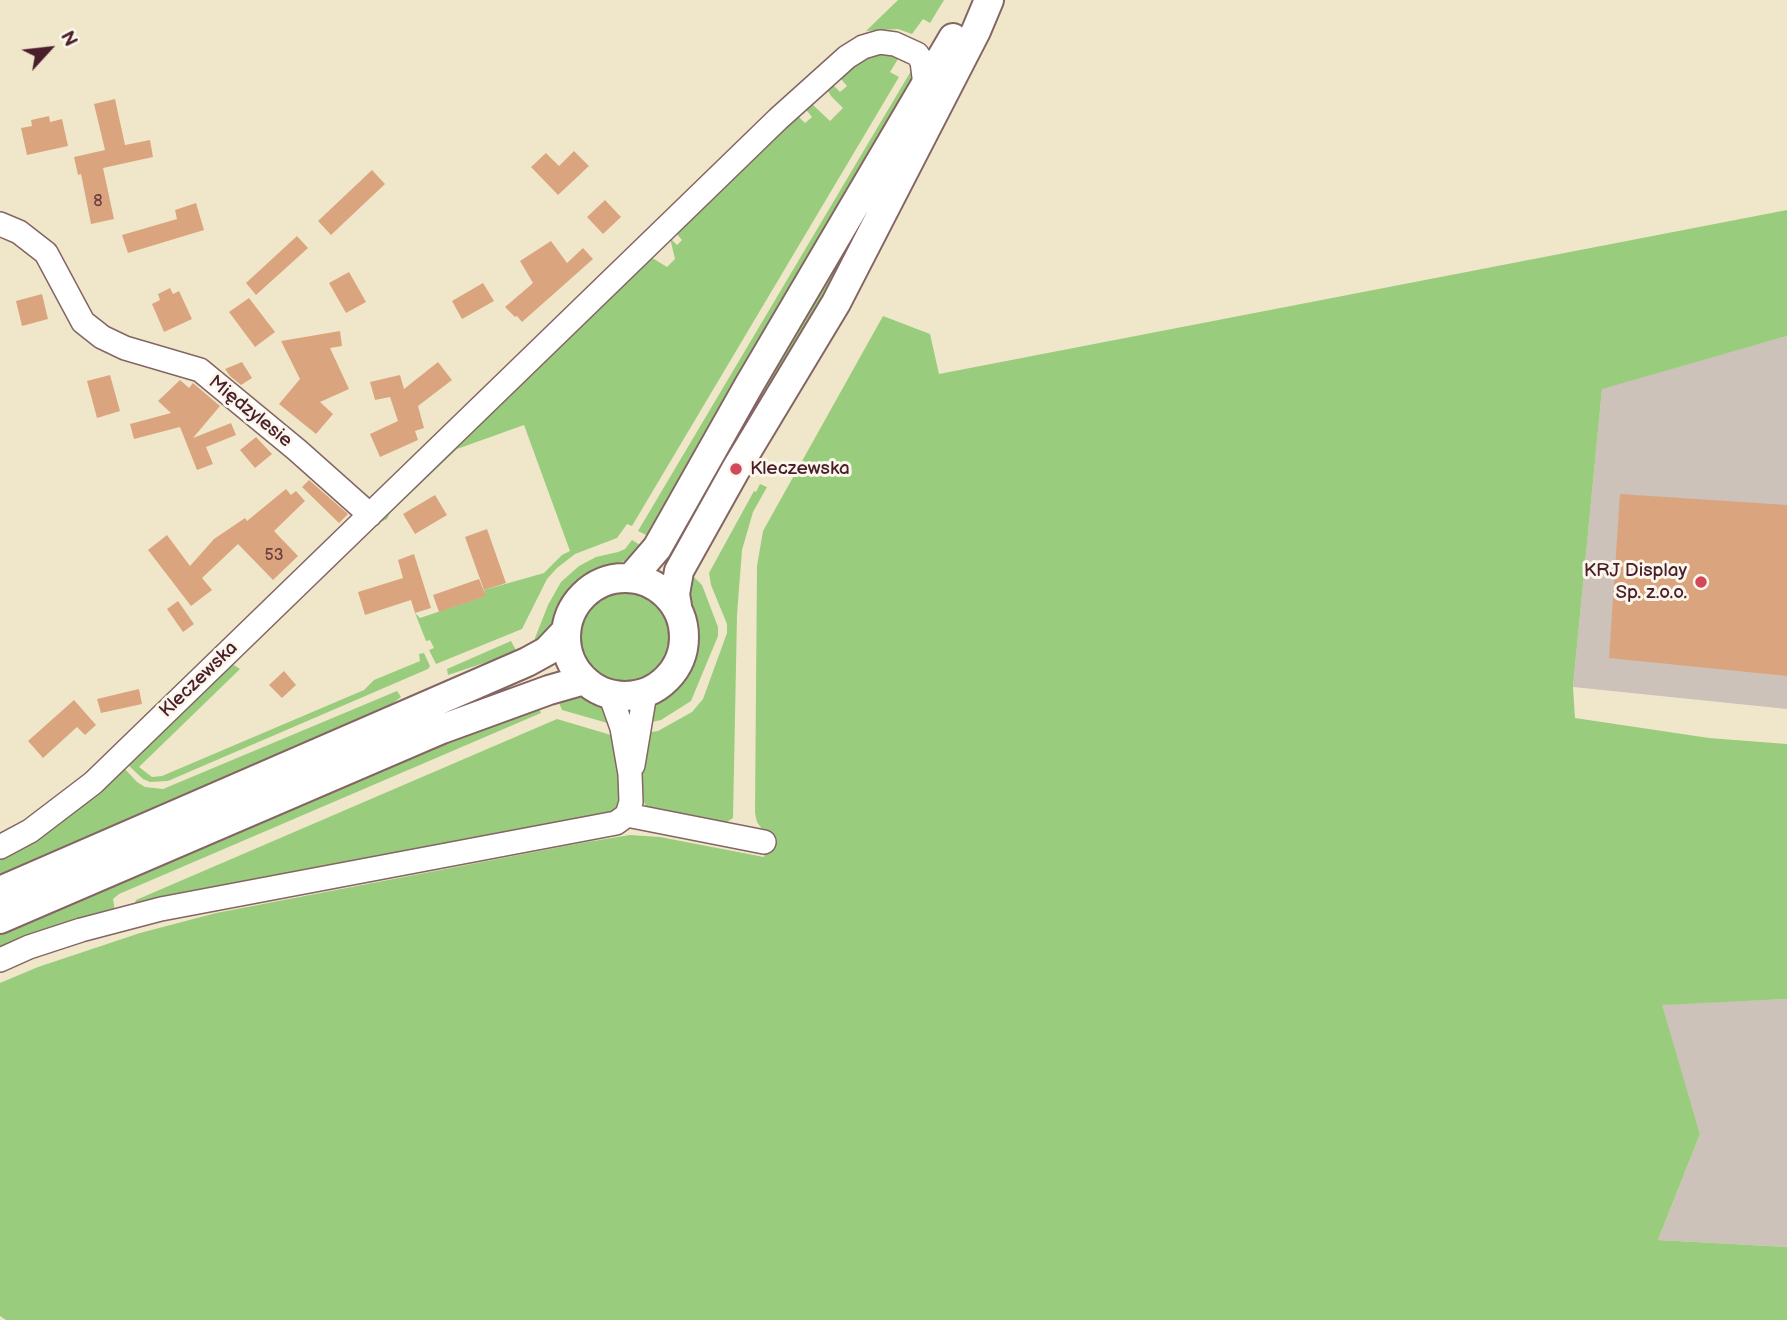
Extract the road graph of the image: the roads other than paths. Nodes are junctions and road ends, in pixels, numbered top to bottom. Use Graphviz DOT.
graph roads {
  1 [pos="977,0"];
  2 [pos="989,0"];
  3 [pos="954,37"];
  4 [pos="917,54"];
  5 [pos="925,85"];
  6 [pos="0,224"];
  7 [pos="370,515"];
  8 [pos="632,577"];
  9 [pos="677,606"];
  10 [pos="565,632"];
  11 [pos="584,680"];
  12 [pos="645,693"];
  13 [pos="610,694"];
  14 [pos="630,774"];
  15 [pos="626,815"];
  16 [pos="764,842"];
  17 [pos="0,847"];
  18 [pos="0,891"];
  19 [pos="0,919"];
  20 [pos="0,960"];
  1 -- 3 [label="main road"];
  2 -- 9 [label="main road"];
  3 -- 4 [label="street"];
  3 -- 5 [label="main road"];
  4 -- 5 [label="street"];
  4 -- 7 [label="street, Kleczewska"];
  5 -- 8 [label="main road"];
  6 -- 7 [label="street, Międzylesie"];
  7 -- 17 [label="street, Kleczewska"];
  8 -- 9 [label="main road"];
  8 -- 10 [label="main road"];
  9 -- 12 [label="main road"];
  10 -- 11 [label="main road"];
  10 -- 18 [label="main road"];
  11 -- 13 [label="main road"];
  11 -- 19 [label="main road"];
  12 -- 13 [label="main road"];
  12 -- 14 [label="street"];
  13 -- 14 [label="street"];
  14 -- 15 [label="street"];
  15 -- 16 [label="street"];
  15 -- 20 [label="street"];
}
